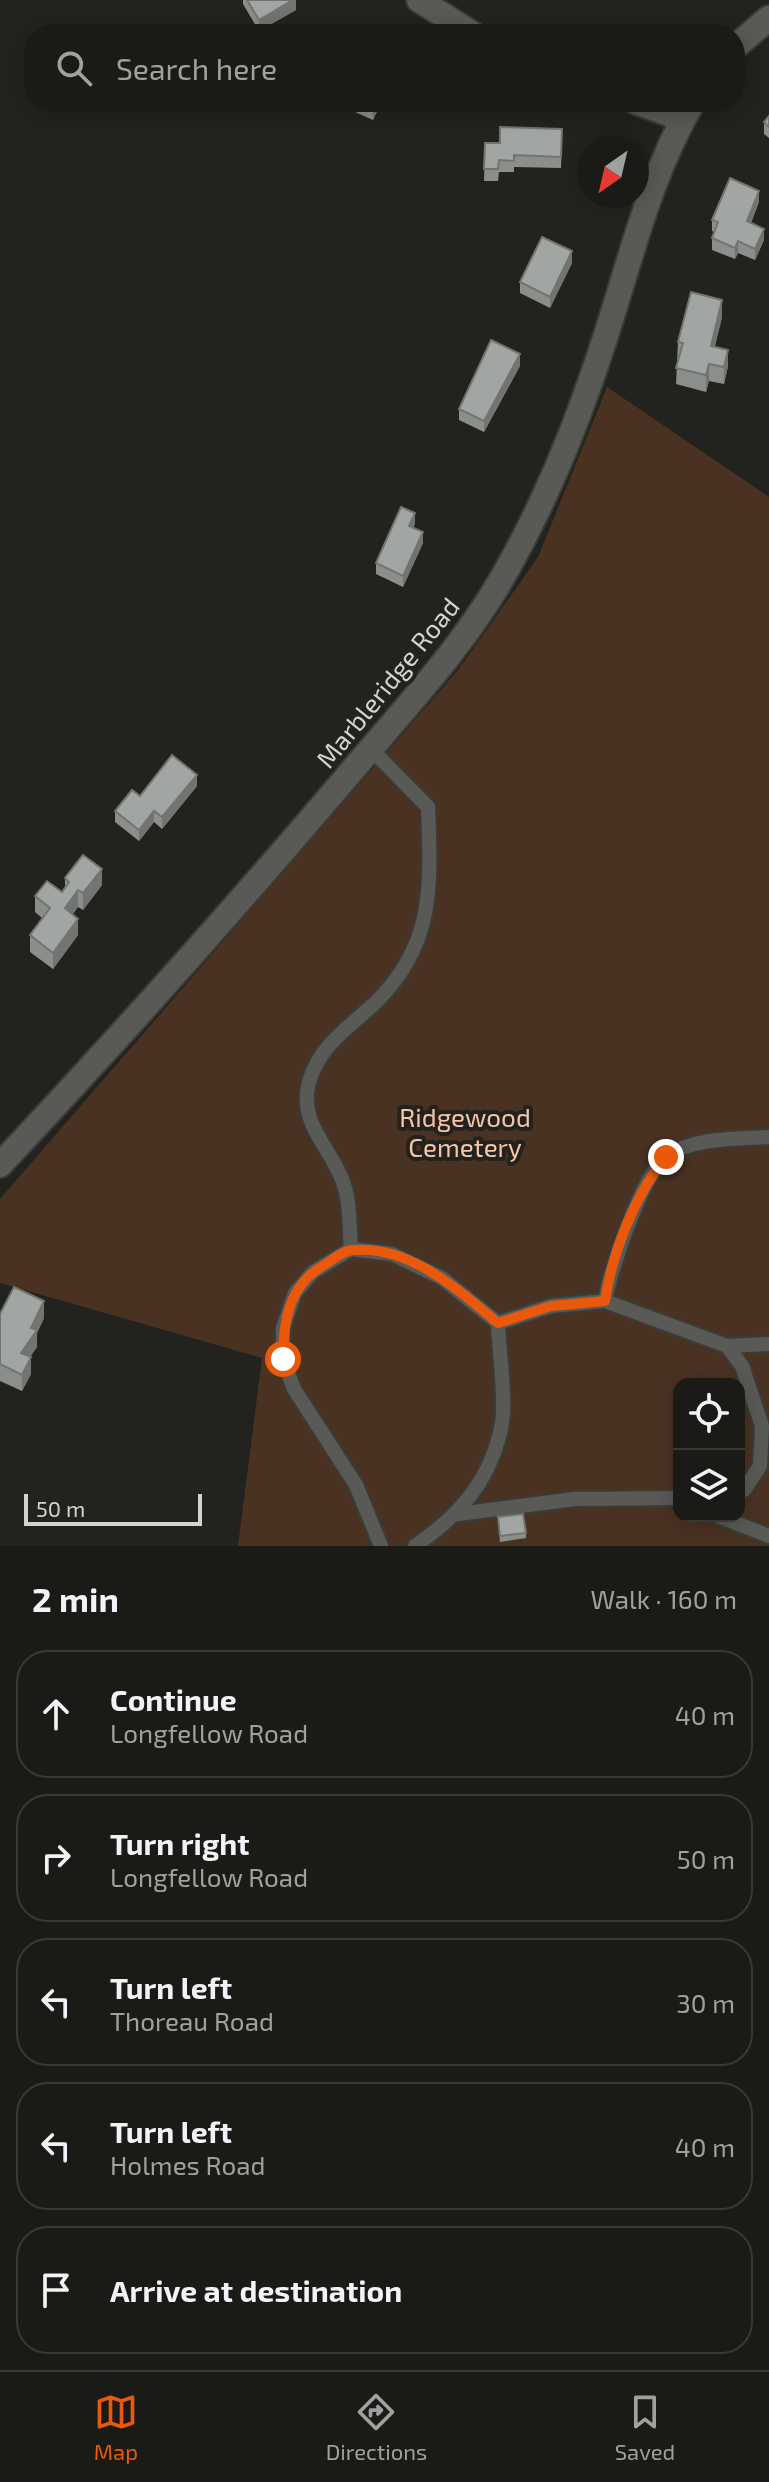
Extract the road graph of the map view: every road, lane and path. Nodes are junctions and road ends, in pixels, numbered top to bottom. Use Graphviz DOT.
graph roads {
  1 [pos="419,0"];
  2 [pos="769,18"];
  3 [pos="457,24"];
  4 [pos="745,38"];
  5 [pos="687,112"];
  6 [pos="371,749"];
  7 [pos="769,1137"];
  8 [pos="0,1165"];
  9 [pos="351,1249"];
  10 [pos="605,1301"];
  11 [pos="498,1323"];
  12 [pos="769,1344"];
  13 [pos="727,1346"];
  14 [pos="745,1488"];
  15 [pos="673,1500"];
  16 [pos="458,1514"];
  17 [pos="733,1522"];
  18 [pos="769,1536"];
  19 [pos="381,1546"];
  20 [pos="415,1546"];
  1 -- 3 [label="street"];
  2 -- 4 [label="street"];
  5 -- 6 [label="street, Marbleridge Road"];
  6 -- 8 [label="street, Marbleridge Road"];
  6 -- 9 [label="lane"];
  7 -- 10 [label="lane"];
  9 -- 11 [label="lane"];
  9 -- 19 [label="lane"];
  10 -- 11 [label="lane"];
  10 -- 13 [label="lane"];
  11 -- 16 [label="lane"];
  12 -- 13 [label="lane"];
  13 -- 14 [label="lane"];
  15 -- 16 [label="lane"];
  16 -- 20 [label="lane"];
  17 -- 18 [label="lane"];
}
